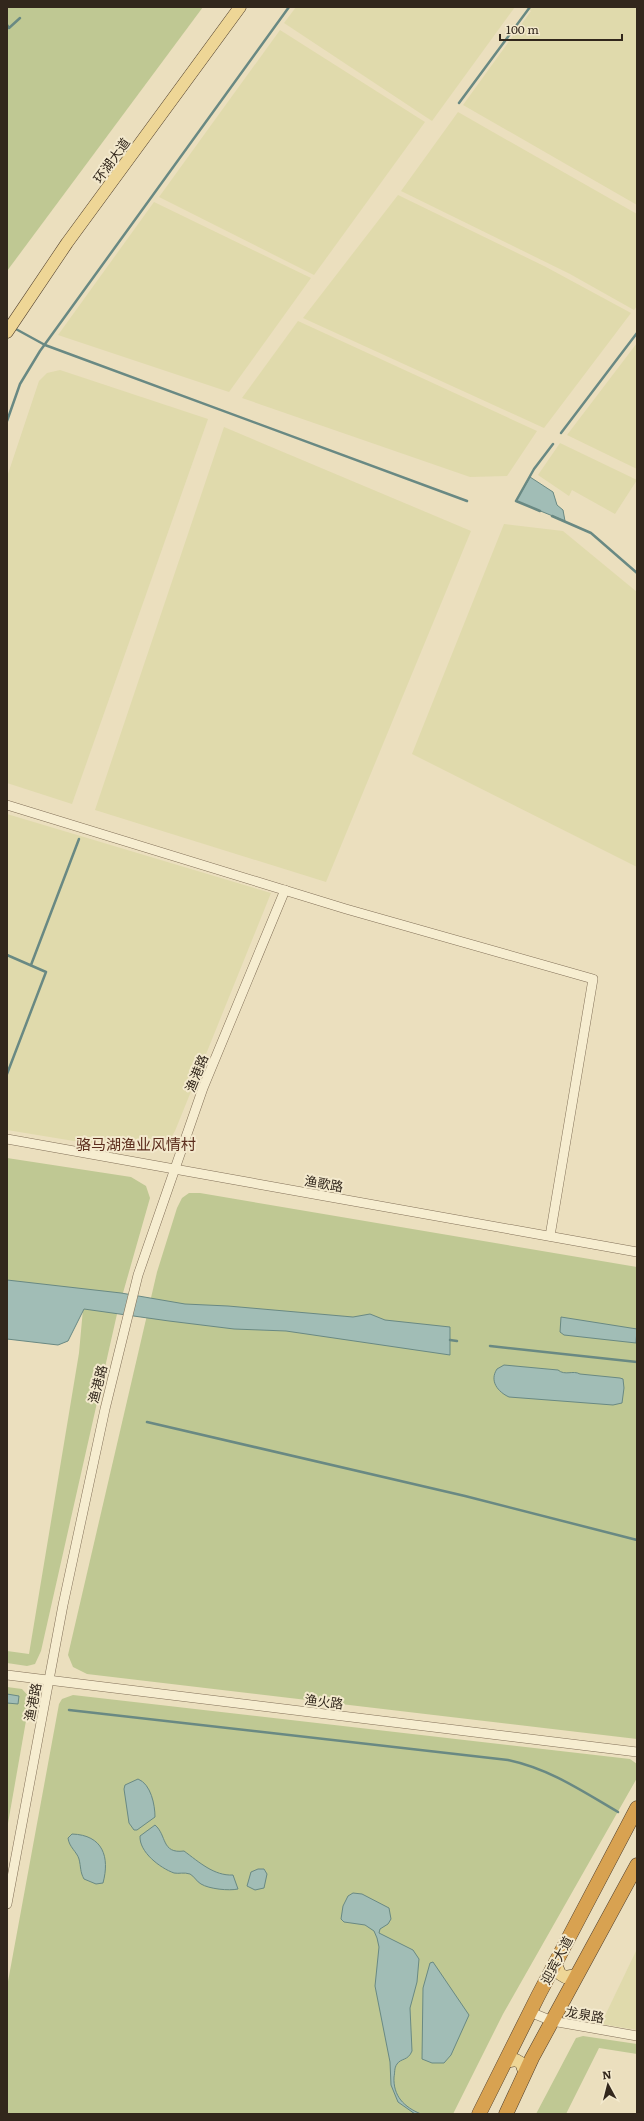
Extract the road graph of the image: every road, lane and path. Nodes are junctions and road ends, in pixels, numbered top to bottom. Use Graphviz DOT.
graph roads {
  1 [pos="240,7"];
  2 [pos="10,328"];
  3 [pos="7,805"];
  4 [pos="285,890"];
  5 [pos="7,1139"];
  6 [pos="174,1169"];
  7 [pos="550,1236"];
  8 [pos="637,1252"];
  9 [pos="7,1675"];
  10 [pos="49,1680"];
  11 [pos="637,1752"];
  12 [pos="637,1808"];
  13 [pos="637,1865"];
  14 [pos="7,1904"];
  15 [pos="555,1962"];
  16 [pos="577,1975"];
  17 [pos="530,2012"];
  18 [pos="552,2021"];
  19 [pos="637,2036"];
  20 [pos="504,2062"];
  21 [pos="525,2074"];
  22 [pos="478,2114"];
  23 [pos="506,2114"];
  1 -- 2 [label="main road, 环湖大道"];
  3 -- 4 [label="street"];
  4 -- 6 [label="street, 渔港路"];
  4 -- 7 [label="street"];
  5 -- 6 [label="street, 渔歌路"];
  6 -- 7 [label="street, 渔歌路"];
  6 -- 10 [label="street, 渔港路"];
  7 -- 8 [label="street, 渔歌路"];
  9 -- 10 [label="street, 渔火路"];
  10 -- 11 [label="street, 渔火路"];
  10 -- 14 [label="street, 渔港路"];
  12 -- 15 [label="highway, 迎宾大道"];
  13 -- 16 [label="highway, 迎宾大道"];
  15 -- 16 [label="main road"];
  15 -- 17 [label="highway, 迎宾大道"];
  16 -- 18 [label="highway, 迎宾大道"];
  17 -- 18 [label="street, 龙泉路"];
  17 -- 20 [label="highway, 迎宾大道"];
  18 -- 19 [label="street, 龙泉路"];
  18 -- 21 [label="highway, 迎宾大道"];
  20 -- 21 [label="main road"];
  20 -- 22 [label="highway, 迎宾大道"];
  21 -- 23 [label="highway, 迎宾大道"];
}
